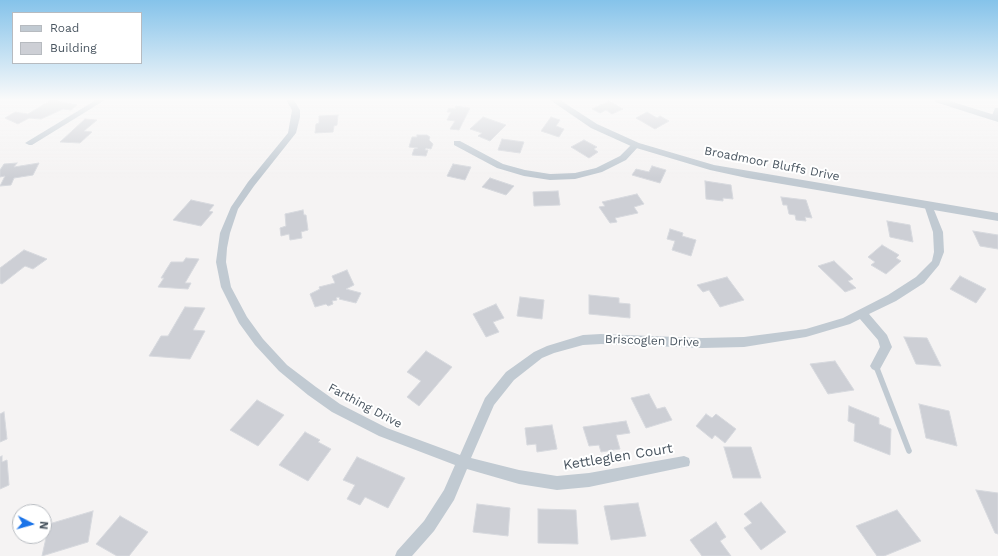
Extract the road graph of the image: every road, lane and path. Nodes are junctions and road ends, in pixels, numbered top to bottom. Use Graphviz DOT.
graph roads {
  1 [pos="58,126"];
  2 [pos="294,126"];
  3 [pos="594,126"];
  4 [pos="29,143"];
  5 [pos="457,143"];
  6 [pos="636,145"];
  7 [pos="928,205"];
  8 [pos="998,217"];
  9 [pos="862,314"];
  10 [pos="876,366"];
  11 [pos="909,451"];
  12 [pos="463,462"];
  13 [pos="684,462"];
  14 [pos="402,556"];
  1 -- 4 [label="street"];
  2 -- 12 [label="street, Farthing Drive"];
  3 -- 6 [label="street, Broadmoor Bluffs Drive"];
  5 -- 6 [label="street"];
  6 -- 7 [label="street, Broadmoor Bluffs Drive"];
  7 -- 8 [label="street, Broadmoor Bluffs Drive"];
  7 -- 9 [label="street, Briscoglen Drive"];
  9 -- 10 [label="street"];
  9 -- 12 [label="street, Briscoglen Drive"];
  10 -- 11 [label="lane"];
  12 -- 13 [label="street, Kettleglen Court"];
  12 -- 14 [label="street, Briscoglen Drive"];
}
